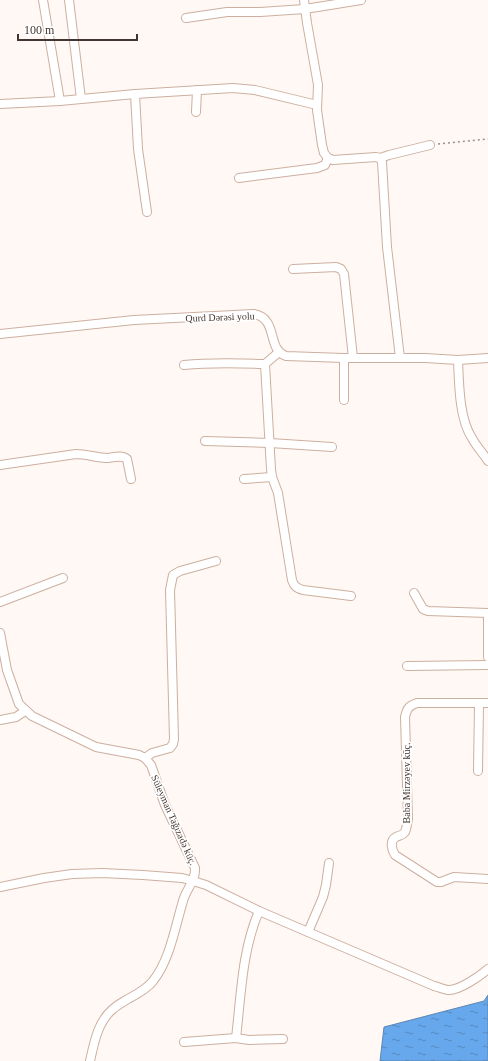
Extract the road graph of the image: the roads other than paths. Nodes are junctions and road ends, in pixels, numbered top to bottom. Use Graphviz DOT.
graph roads {
  1 [pos="43,0"];
  2 [pos="69,0"];
  3 [pos="361,0"];
  4 [pos="305,4"];
  5 [pos="186,18"];
  6 [pos="198,90"];
  7 [pos="135,94"];
  8 [pos="80,99"];
  9 [pos="60,101"];
  10 [pos="0,104"];
  11 [pos="317,105"];
  12 [pos="196,112"];
  13 [pos="430,145"];
  14 [pos="328,158"];
  15 [pos="380,158"];
  16 [pos="239,178"];
  17 [pos="147,212"];
  18 [pos="293,269"];
  19 [pos="0,334"];
  20 [pos="279,352"];
  21 [pos="344,358"];
  22 [pos="353,358"];
  23 [pos="400,358"];
  24 [pos="488,358"];
  25 [pos="458,360"];
  26 [pos="265,364"];
  27 [pos="184,366"];
  28 [pos="344,400"];
  29 [pos="205,441"];
  30 [pos="270,443"];
  31 [pos="332,447"];
  32 [pos="488,461"];
  33 [pos="0,465"];
  34 [pos="272,477"];
  35 [pos="131,479"];
  36 [pos="244,479"];
  37 [pos="216,561"];
  38 [pos="63,578"];
  39 [pos="414,593"];
  40 [pos="351,596"];
  41 [pos="0,602"];
  42 [pos="488,614"];
  43 [pos="0,633"];
  44 [pos="488,657"];
  45 [pos="488,665"];
  46 [pos="406,666"];
  47 [pos="479,703"];
  48 [pos="488,703"];
  49 [pos="25,711"];
  50 [pos="0,720"];
  51 [pos="145,758"];
  52 [pos="478,770"];
  53 [pos="329,863"];
  54 [pos="488,879"];
  55 [pos="193,880"];
  56 [pos="0,887"];
  57 [pos="259,911"];
  58 [pos="308,932"];
  59 [pos="488,969"];
  60 [pos="236,1038"];
  61 [pos="284,1039"];
  62 [pos="184,1042"];
  63 [pos="90,1061"];
  1 -- 9 [label="street"];
  2 -- 8 [label="street"];
  3 -- 4 [label="street"];
  4 -- 5 [label="street"];
  4 -- 11 [label="street"];
  6 -- 7 [label="street"];
  6 -- 11 [label="street"];
  6 -- 12 [label="street"];
  7 -- 8 [label="street"];
  7 -- 17 [label="street"];
  8 -- 9 [label="street"];
  9 -- 10 [label="street"];
  11 -- 14 [label="street"];
  13 -- 15 [label="street"];
  14 -- 15 [label="street"];
  14 -- 16 [label="street"];
  15 -- 23 [label="street"];
  18 -- 22 [label="street"];
  19 -- 20 [label="street, Qurd Dərəsi yolu"];
  20 -- 21 [label="street"];
  20 -- 26 [label="street"];
  21 -- 22 [label="street"];
  21 -- 28 [label="street"];
  22 -- 23 [label="street"];
  23 -- 25 [label="street"];
  24 -- 25 [label="street"];
  25 -- 32 [label="street"];
  26 -- 27 [label="street"];
  26 -- 30 [label="street"];
  29 -- 30 [label="street"];
  30 -- 31 [label="street"];
  30 -- 34 [label="street"];
  33 -- 35 [label="street"];
  34 -- 36 [label="street"];
  34 -- 40 [label="street"];
  37 -- 51 [label="street"];
  38 -- 41 [label="street"];
  39 -- 42 [label="street"];
  42 -- 44 [label="street"];
  43 -- 49 [label="street"];
  45 -- 46 [label="street"];
  47 -- 48 [label="street, Baba Mirzəyev küç."];
  47 -- 52 [label="street"];
  47 -- 54 [label="street, Baba Mirzəyev küç."];
  49 -- 50 [label="street"];
  49 -- 51 [label="street"];
  51 -- 55 [label="street, Süleyman Tağızadə küç."];
  53 -- 58 [label="street"];
  55 -- 56 [label="street"];
  55 -- 57 [label="street"];
  55 -- 63 [label="street, Süleyman Tağızadə küç."];
  57 -- 58 [label="street"];
  57 -- 60 [label="street"];
  58 -- 59 [label="street"];
  60 -- 61 [label="street"];
  60 -- 62 [label="street"];
}
